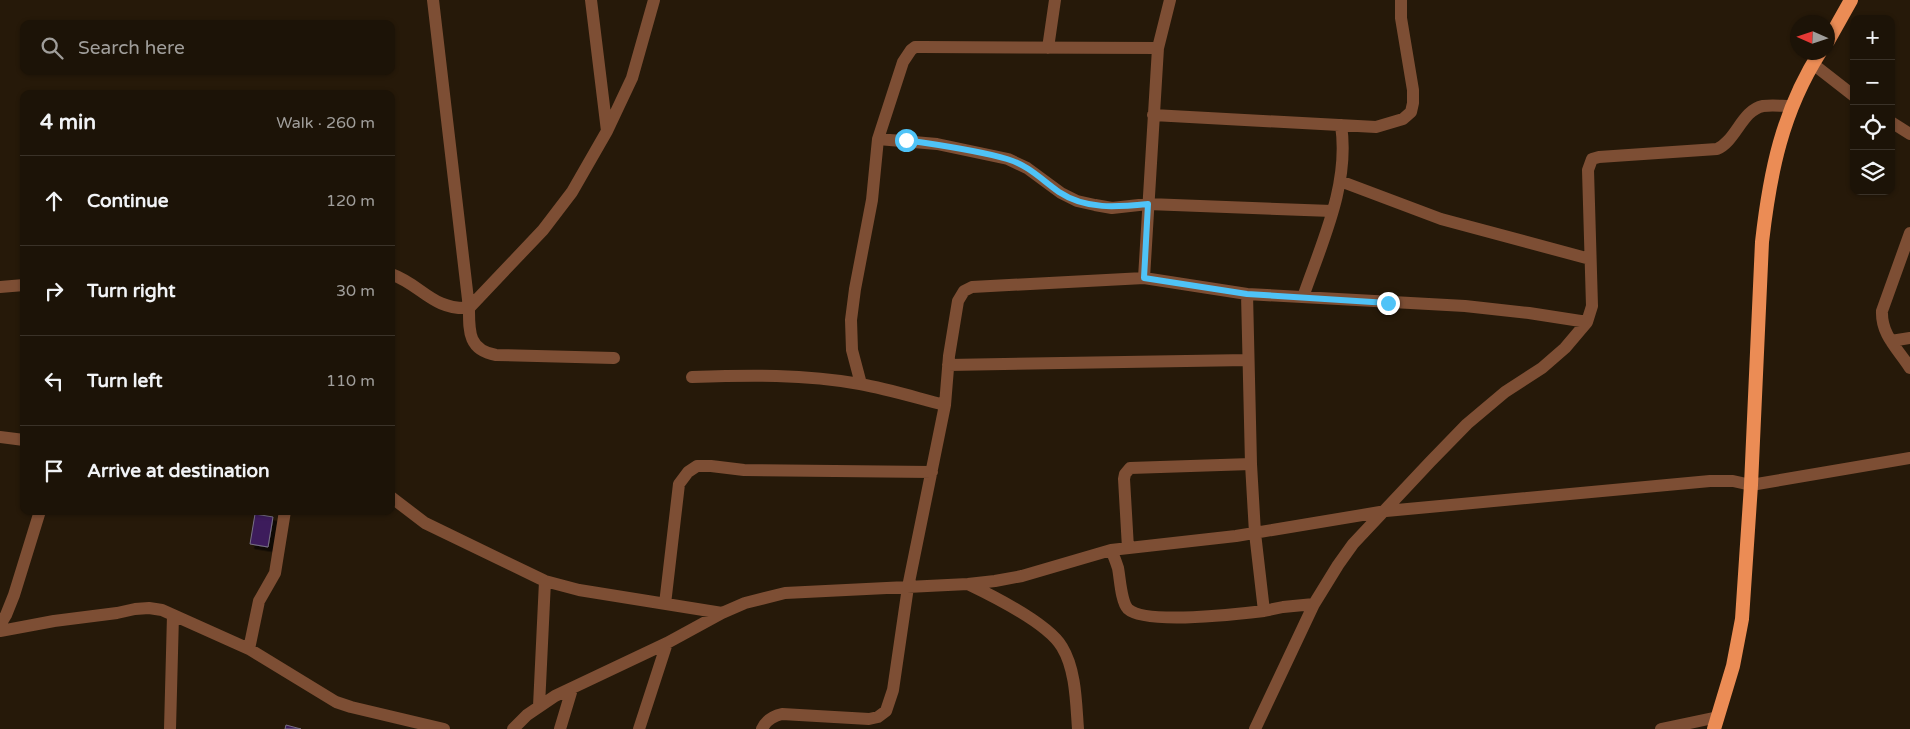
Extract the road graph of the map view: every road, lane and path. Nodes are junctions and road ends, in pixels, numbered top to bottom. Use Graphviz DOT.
graph roads {
  1 [pos="433,0"];
  2 [pos="591,0"];
  3 [pos="654,0"];
  4 [pos="1054,0"];
  5 [pos="1170,0"];
  6 [pos="1401,0"];
  7 [pos="1851,0"];
  8 [pos="1835,31"];
  9 [pos="1048,48"];
  10 [pos="1158,48"];
  11 [pos="1815,60"];
  12 [pos="1818,60"];
  13 [pos="1850,92"];
  14 [pos="1791,106"];
  15 [pos="1153,115"];
  16 [pos="1341,125"];
  17 [pos="1895,125"];
  18 [pos="607,131"];
  19 [pos="1910,134"];
  20 [pos="878,139"];
  21 [pos="1340,181"];
  22 [pos="1148,204"];
  23 [pos="1332,211"];
  24 [pos="1910,233"];
  25 [pos="1590,259"];
  26 [pos="395,276"];
  27 [pos="1144,278"];
  28 [pos="20,285"];
  29 [pos="0,286"];
  30 [pos="1247,294"];
  31 [pos="1303,297"];
  32 [pos="469,308"];
  33 [pos="1586,322"];
  34 [pos="1910,338"];
  35 [pos="1891,341"];
  36 [pos="614,358"];
  37 [pos="1248,360"];
  38 [pos="948,365"];
  39 [pos="1910,368"];
  40 [pos="692,377"];
  41 [pos="861,384"];
  42 [pos="945,405"];
  43 [pos="0,437"];
  44 [pos="20,440"];
  45 [pos="1910,458"];
  46 [pos="1251,464"];
  47 [pos="932,472"];
  48 [pos="1752,485"];
  49 [pos="395,500"];
  50 [pos="1386,511"];
  51 [pos="39,515"];
  52 [pos="284,515"];
  53 [pos="1255,533"];
  54 [pos="1128,548"];
  55 [pos="1111,550"];
  56 [pos="545,581"];
  57 [pos="968,584"];
  58 [pos="908,586"];
  59 [pos="665,604"];
  60 [pos="1314,604"];
  61 [pos="1264,611"];
  62 [pos="722,613"];
  63 [pos="173,615"];
  64 [pos="0,625"];
  65 [pos="0,631"];
  66 [pos="667,643"];
  67 [pos="249,649"];
  68 [pos="572,689"];
  69 [pos="540,706"];
  70 [pos="389,716"];
  71 [pos="1716,723"];
  72 [pos="868,724"];
  73 [pos="170,729"];
  74 [pos="386,729"];
  75 [pos="444,729"];
  76 [pos="514,729"];
  77 [pos="560,729"];
  78 [pos="639,729"];
  79 [pos="762,729"];
  80 [pos="1078,729"];
  81 [pos="1255,729"];
  82 [pos="1661,729"];
  1 -- 32 [label="street"];
  2 -- 18 [label="street"];
  3 -- 18 [label="street"];
  4 -- 9 [label="street"];
  5 -- 10 [label="street"];
  6 -- 16 [label="street"];
  7 -- 8 [label="highway"];
  9 -- 10 [label="street"];
  9 -- 20 [label="street"];
  10 -- 15 [label="street"];
  11 -- 14 [label="highway"];
  12 -- 13 [label="street"];
  14 -- 25 [label="street"];
  14 -- 48 [label="highway"];
  15 -- 16 [label="street"];
  15 -- 22 [label="street"];
  16 -- 21 [label="street"];
  17 -- 19 [label="street"];
  18 -- 32 [label="street"];
  20 -- 22 [label="street"];
  20 -- 41 [label="street"];
  21 -- 23 [label="street"];
  21 -- 25 [label="street"];
  22 -- 23 [label="street"];
  22 -- 27 [label="street"];
  23 -- 31 [label="street"];
  24 -- 35 [label="street"];
  25 -- 33 [label="street"];
  26 -- 32 [label="street"];
  27 -- 30 [label="street"];
  27 -- 38 [label="street"];
  28 -- 29 [label="street"];
  30 -- 31 [label="street"];
  30 -- 37 [label="street"];
  31 -- 33 [label="street"];
  32 -- 36 [label="street"];
  33 -- 50 [label="street"];
  34 -- 35 [label="street"];
  35 -- 39 [label="street"];
  37 -- 38 [label="street"];
  37 -- 46 [label="street"];
  38 -- 42 [label="street"];
  40 -- 41 [label="street"];
  41 -- 42 [label="street"];
  42 -- 47 [label="street"];
  43 -- 44 [label="street"];
  45 -- 48 [label="street"];
  46 -- 53 [label="street"];
  46 -- 54 [label="street"];
  47 -- 58 [label="street"];
  47 -- 59 [label="street"];
  48 -- 50 [label="street"];
  48 -- 71 [label="highway"];
  49 -- 56 [label="street"];
  50 -- 53 [label="street"];
  50 -- 60 [label="street"];
  51 -- 64 [label="street"];
  52 -- 67 [label="street"];
  53 -- 54 [label="street"];
  53 -- 61 [label="street"];
  54 -- 55 [label="street"];
  55 -- 57 [label="street"];
  55 -- 61 [label="street"];
  56 -- 59 [label="street"];
  56 -- 69 [label="street"];
  57 -- 58 [label="street"];
  57 -- 80 [label="street"];
  58 -- 62 [label="street"];
  58 -- 72 [label="street"];
  59 -- 62 [label="street"];
  60 -- 61 [label="street"];
  60 -- 81 [label="street"];
  62 -- 66 [label="street"];
  63 -- 65 [label="street"];
  63 -- 67 [label="street"];
  63 -- 73 [label="street"];
  66 -- 68 [label="street"];
  66 -- 78 [label="street"];
  67 -- 70 [label="street"];
  68 -- 69 [label="street"];
  68 -- 77 [label="street"];
  69 -- 76 [label="street"];
  70 -- 74 [label="street"];
  70 -- 75 [label="street"];
  71 -- 82 [label="street"];
  72 -- 79 [label="street"];
}
